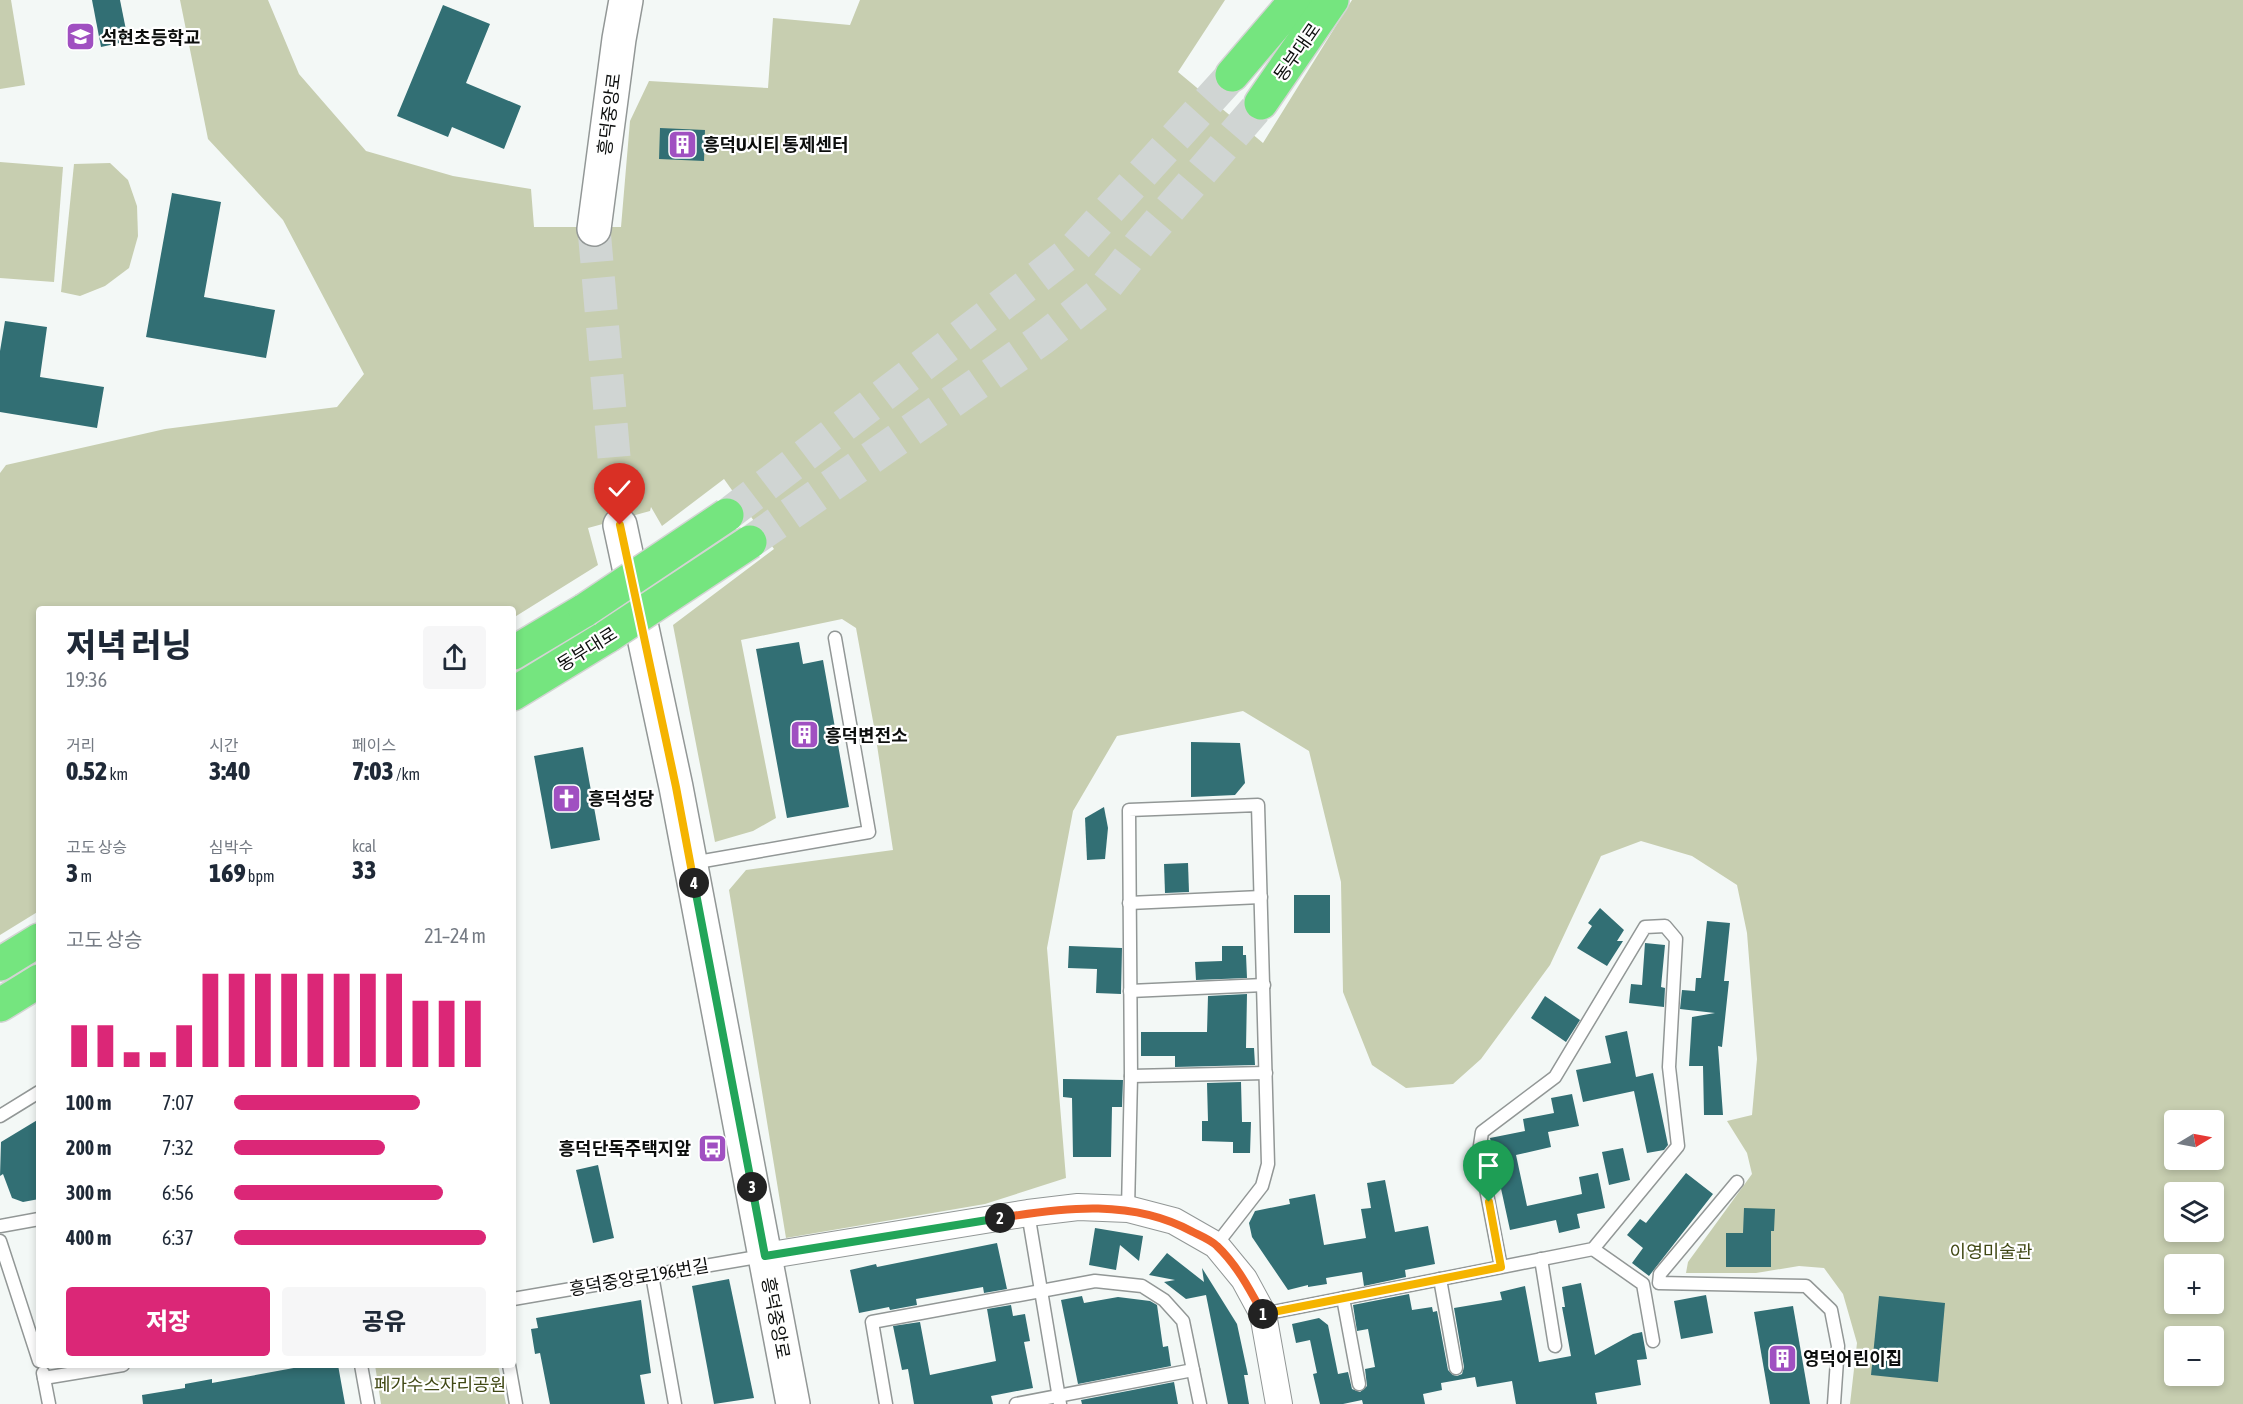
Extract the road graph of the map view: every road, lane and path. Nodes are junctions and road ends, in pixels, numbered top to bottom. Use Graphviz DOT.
graph roads {
  1 [pos="626,0"];
  2 [pos="1296,0"];
  3 [pos="1332,0"];
  4 [pos="1232,75"];
  5 [pos="1261,103"];
  6 [pos="594,229"];
  7 [pos="727,515"];
  8 [pos="620,525"];
  9 [pos="750,542"];
  10 [pos="835,638"];
  11 [pos="516,651"];
  12 [pos="516,692"];
  13 [pos="691,863"];
  14 [pos="1261,897"];
  15 [pos="1129,903"];
  16 [pos="36,942"];
  17 [pos="0,964"];
  18 [pos="36,983"];
  19 [pos="1264,986"];
  20 [pos="1130,992"];
  21 [pos="0,1005"];
  22 [pos="1266,1073"];
  23 [pos="1131,1076"];
  24 [pos="36,1094"];
  25 [pos="0,1116"];
  26 [pos="1737,1182"];
  27 [pos="1128,1209"];
  28 [pos="1028,1213"];
  29 [pos="36,1220"];
  30 [pos="0,1226"];
  31 [pos="0,1241"];
  32 [pos="1216,1245"];
  33 [pos="1593,1249"];
  34 [pos="765,1256"];
  35 [pos="1541,1259"];
  36 [pos="1501,1267"];
  37 [pos="652,1275"];
  38 [pos="1440,1279"];
  39 [pos="1040,1290"];
  40 [pos="516,1298"];
  41 [pos="1343,1298"];
  42 [pos="1263,1314"];
  43 [pos="1653,1341"];
  44 [pos="1555,1346"];
  45 [pos="36,1351"];
  46 [pos="41,1368"];
  47 [pos="105,1368"];
  48 [pos="362,1368"];
  49 [pos="510,1368"];
  50 [pos="1456,1368"];
  51 [pos="1193,1370"];
  52 [pos="44,1378"];
  53 [pos="1359,1384"];
  54 [pos="1060,1400"];
  55 [pos="49,1404"];
  56 [pos="368,1404"];
  57 [pos="516,1404"];
  58 [pos="675,1404"];
  59 [pos="793,1404"];
  60 [pos="886,1404"];
  61 [pos="1016,1404"];
  62 [pos="1200,1404"];
  63 [pos="1279,1404"];
  64 [pos="1834,1404"];
  1 -- 6 [label="street, 흥덕중앙로"];
  2 -- 4 [label="highway, 동부대로"];
  3 -- 5 [label="highway, 동부대로"];
  7 -- 11 [label="highway, 동부대로, bridge"];
  8 -- 13 [label="street, 흥덕중앙로"];
  9 -- 12 [label="highway, 동부대로, bridge"];
  10 -- 13 [label="lane"];
  13 -- 34 [label="street, 흥덕중앙로"];
  14 -- 15 [label="lane"];
  14 -- 15 [label="lane"];
  14 -- 19 [label="lane"];
  15 -- 20 [label="lane"];
  16 -- 17 [label="highway"];
  18 -- 21 [label="highway"];
  19 -- 20 [label="lane"];
  19 -- 22 [label="lane"];
  20 -- 23 [label="lane"];
  22 -- 23 [label="lane"];
  22 -- 32 [label="lane"];
  23 -- 27 [label="lane"];
  24 -- 25 [label="lane"];
  26 -- 64 [label="lane"];
  27 -- 28 [label="street"];
  27 -- 32 [label="street"];
  28 -- 34 [label="street"];
  28 -- 39 [label="lane"];
  29 -- 30 [label="lane"];
  31 -- 45 [label="lane"];
  32 -- 42 [label="street"];
  33 -- 35 [label="lane"];
  33 -- 36 [label="lane"];
  33 -- 43 [label="lane"];
  34 -- 37 [label="lane, 흥덕중앙로196번길"];
  34 -- 59 [label="street, 흥덕중앙로"];
  35 -- 36 [label="lane"];
  35 -- 44 [label="lane"];
  36 -- 38 [label="lane"];
  37 -- 40 [label="lane, 흥덕중앙로196번길"];
  37 -- 58 [label="lane"];
  38 -- 41 [label="lane"];
  38 -- 50 [label="lane"];
  39 -- 51 [label="lane"];
  39 -- 54 [label="lane"];
  39 -- 60 [label="lane"];
  41 -- 42 [label="lane"];
  41 -- 53 [label="lane"];
  42 -- 63 [label="street"];
  46 -- 52 [label="lane"];
  47 -- 52 [label="lane"];
  48 -- 56 [label="lane"];
  49 -- 57 [label="lane"];
  51 -- 54 [label="lane"];
  51 -- 62 [label="lane"];
  52 -- 55 [label="lane"];
  54 -- 61 [label="lane"];
}
